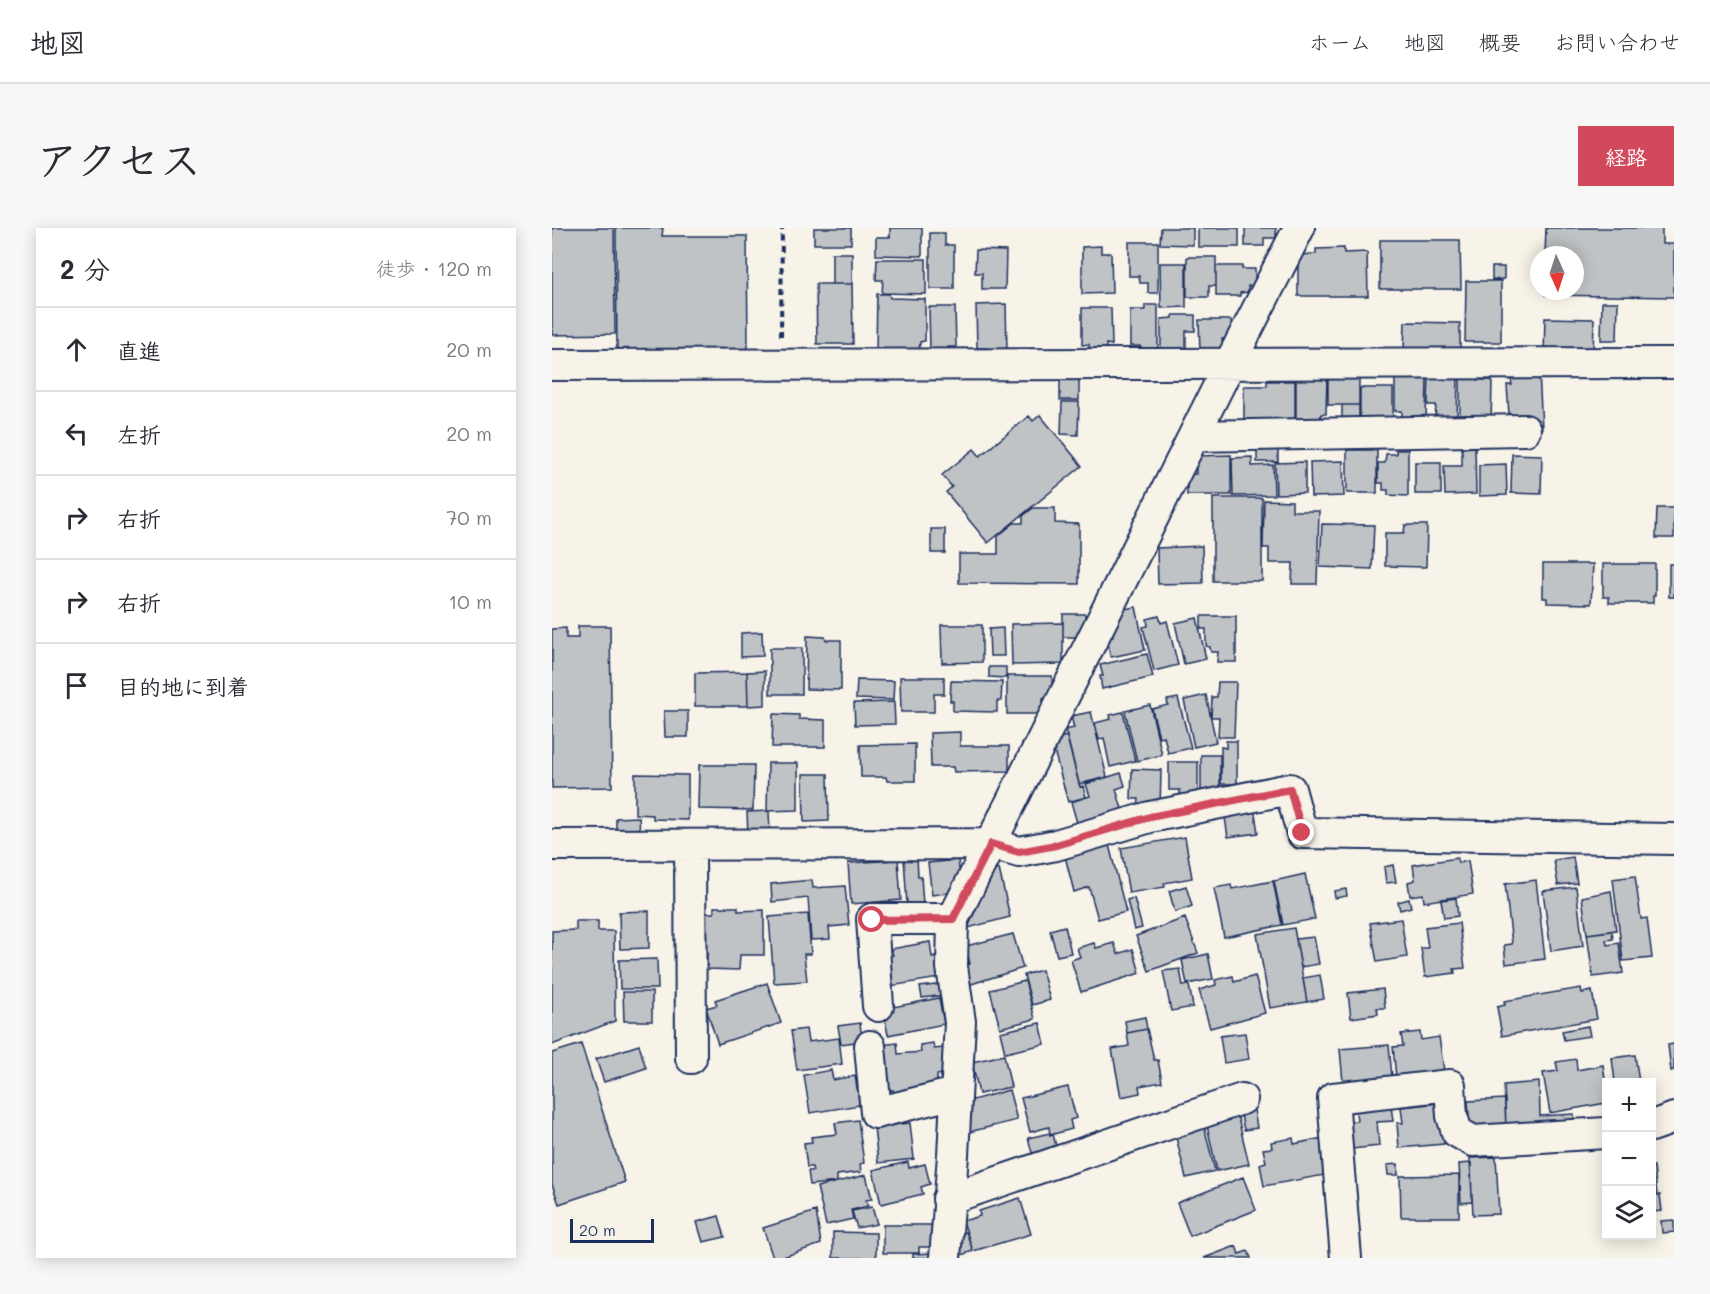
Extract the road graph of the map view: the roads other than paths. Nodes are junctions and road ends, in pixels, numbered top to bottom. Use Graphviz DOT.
graph roads {
  1 [pos="1299,228"];
  2 [pos="1674,363"];
  3 [pos="552,365"];
  4 [pos="1229,365"];
  5 [pos="1524,430"];
  6 [pos="1194,436"];
  7 [pos="1674,839"];
  8 [pos="991,844"];
  9 [pos="552,845"];
  10 [pos="690,845"];
  11 [pos="953,919"];
  12 [pos="878,1006"];
  13 [pos="870,1046"];
  14 [pos="691,1058"];
  15 [pos="955,1093"];
  16 [pos="1242,1099"];
  17 [pos="1674,1118"];
  18 [pos="1656,1125"];
  19 [pos="1602,1133"];
  20 [pos="948,1199"];
  21 [pos="945,1258"];
  22 [pos="1346,1258"];
  1 -- 4 [label="street"];
  2 -- 4 [label="street"];
  3 -- 4 [label="street"];
  4 -- 6 [label="street"];
  5 -- 6 [label="street"];
  6 -- 8 [label="street"];
  7 -- 8 [label="street"];
  8 -- 10 [label="street"];
  8 -- 11 [label="street"];
  9 -- 10 [label="street"];
  10 -- 14 [label="street"];
  11 -- 12 [label="street"];
  11 -- 15 [label="street"];
  13 -- 15 [label="street"];
  15 -- 20 [label="street"];
  16 -- 20 [label="street"];
  17 -- 18 [label="street"];
  19 -- 22 [label="street"];
  20 -- 21 [label="street"];
}
